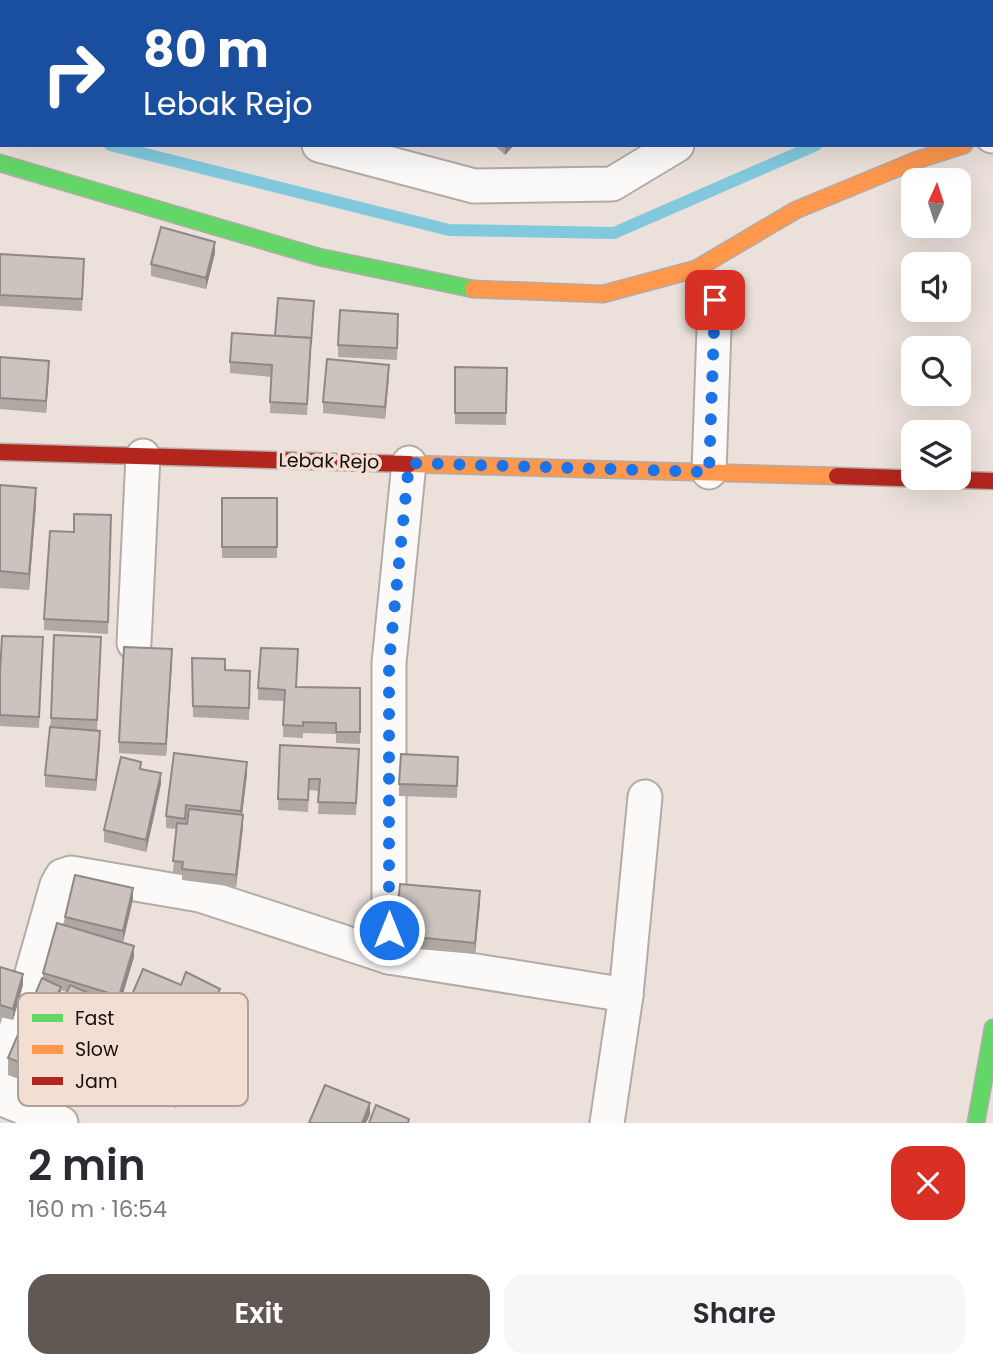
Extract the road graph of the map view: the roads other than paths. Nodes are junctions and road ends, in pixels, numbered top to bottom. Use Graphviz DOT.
graph roads {
  1 [pos="327,147"];
  2 [pos="674,147"];
  3 [pos="958,147"];
  4 [pos="0,163"];
  5 [pos="715,300"];
  6 [pos="0,452"];
  7 [pos="143,456"];
  8 [pos="409,463"];
  9 [pos="709,472"];
  10 [pos="993,481"];
  11 [pos="134,643"];
  12 [pos="645,797"];
  13 [pos="389,957"];
  14 [pos="26,993"];
  15 [pos="626,995"];
  16 [pos="18,1023"];
  17 [pos="993,1028"];
  18 [pos="993,1036"];
  19 [pos="0,1086"];
  20 [pos="0,1098"];
  21 [pos="18,1105"];
  22 [pos="20,1106"];
  23 [pos="61,1123"];
  24 [pos="607,1123"];
  25 [pos="976,1123"];
  1 -- 2 [label="street"];
  3 -- 4 [label="street"];
  5 -- 9 [label="street"];
  6 -- 7 [label="street, Lebak Rejo"];
  7 -- 8 [label="street, Lebak Rejo"];
  7 -- 11 [label="street"];
  8 -- 9 [label="street, Lebak Rejo"];
  8 -- 13 [label="street"];
  9 -- 10 [label="street, Lebak Rejo"];
  12 -- 15 [label="street"];
  13 -- 14 [label="street"];
  13 -- 15 [label="street"];
  15 -- 24 [label="street"];
  16 -- 19 [label="street"];
  17 -- 18 [label="street"];
  18 -- 25 [label="street"];
  20 -- 21 [label="street"];
  22 -- 23 [label="street"];
}
